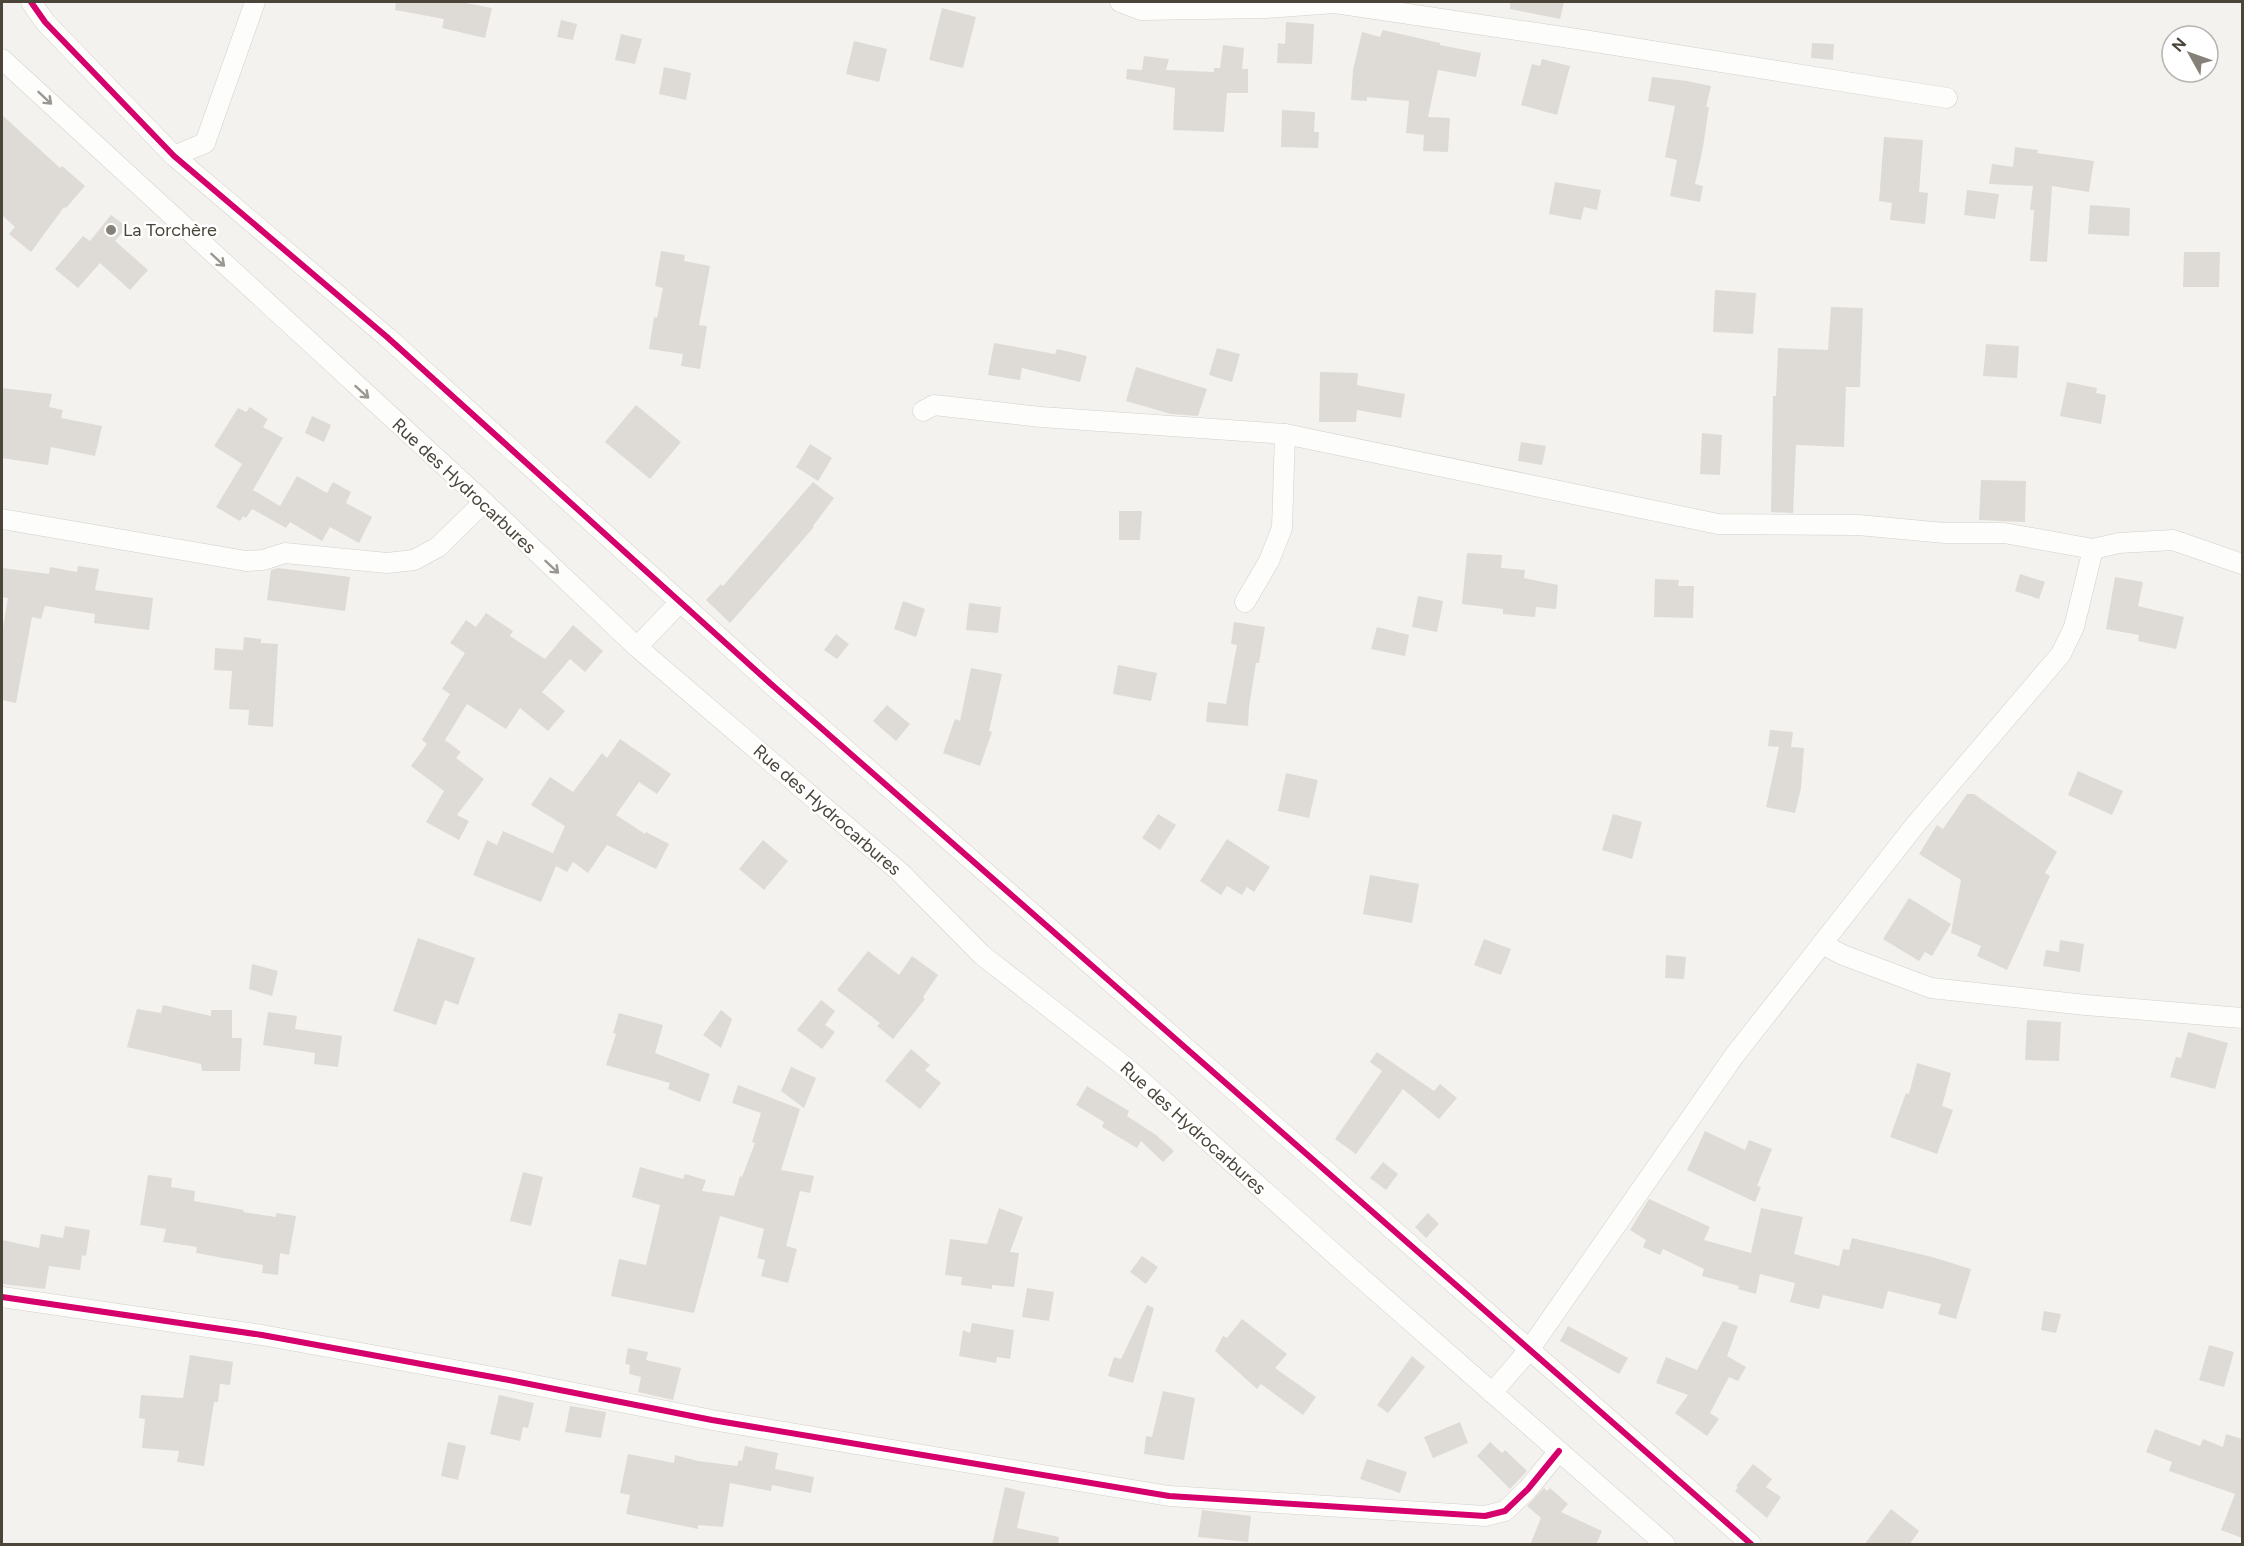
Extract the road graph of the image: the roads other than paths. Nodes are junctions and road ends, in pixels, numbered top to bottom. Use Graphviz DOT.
graph roads {
  1 [pos="31,2"];
  2 [pos="255,2"];
  3 [pos="1120,2"];
  4 [pos="1335,2"];
  5 [pos="2,59"];
  6 [pos="1947,98"];
  7 [pos="174,156"];
  8 [pos="922,411"];
  9 [pos="1285,434"];
  10 [pos="484,502"];
  11 [pos="2,519"];
  12 [pos="2093,549"];
  13 [pos="2242,564"];
  14 [pos="680,602"];
  15 [pos="1245,602"];
  16 [pos="637,647"];
  17 [pos="1822,944"];
  18 [pos="2242,1018"];
  19 [pos="2,1297"];
  20 [pos="1529,1350"];
  21 [pos="1492,1393"];
  22 [pos="1559,1451"];
  23 [pos="1665,1545"];
  24 [pos="1751,1545"];
  1 -- 7 [label="street"];
  2 -- 7 [label="street"];
  3 -- 4 [label="street"];
  4 -- 6 [label="street"];
  5 -- 10 [label="street, Rue des Hydrocarbures, one-way"];
  7 -- 14 [label="street"];
  8 -- 9 [label="street"];
  9 -- 12 [label="street"];
  9 -- 15 [label="street"];
  10 -- 11 [label="street"];
  10 -- 16 [label="street, Rue des Hydrocarbures, one-way"];
  12 -- 13 [label="street"];
  12 -- 17 [label="street"];
  14 -- 16 [label="street"];
  14 -- 20 [label="street"];
  16 -- 21 [label="street, Rue des Hydrocarbures"];
  17 -- 18 [label="street"];
  17 -- 20 [label="street"];
  19 -- 22 [label="street"];
  20 -- 21 [label="street"];
  20 -- 24 [label="street"];
  21 -- 22 [label="street, Rue des Hydrocarbures"];
  22 -- 23 [label="street, Rue des Hydrocarbures"];
}
